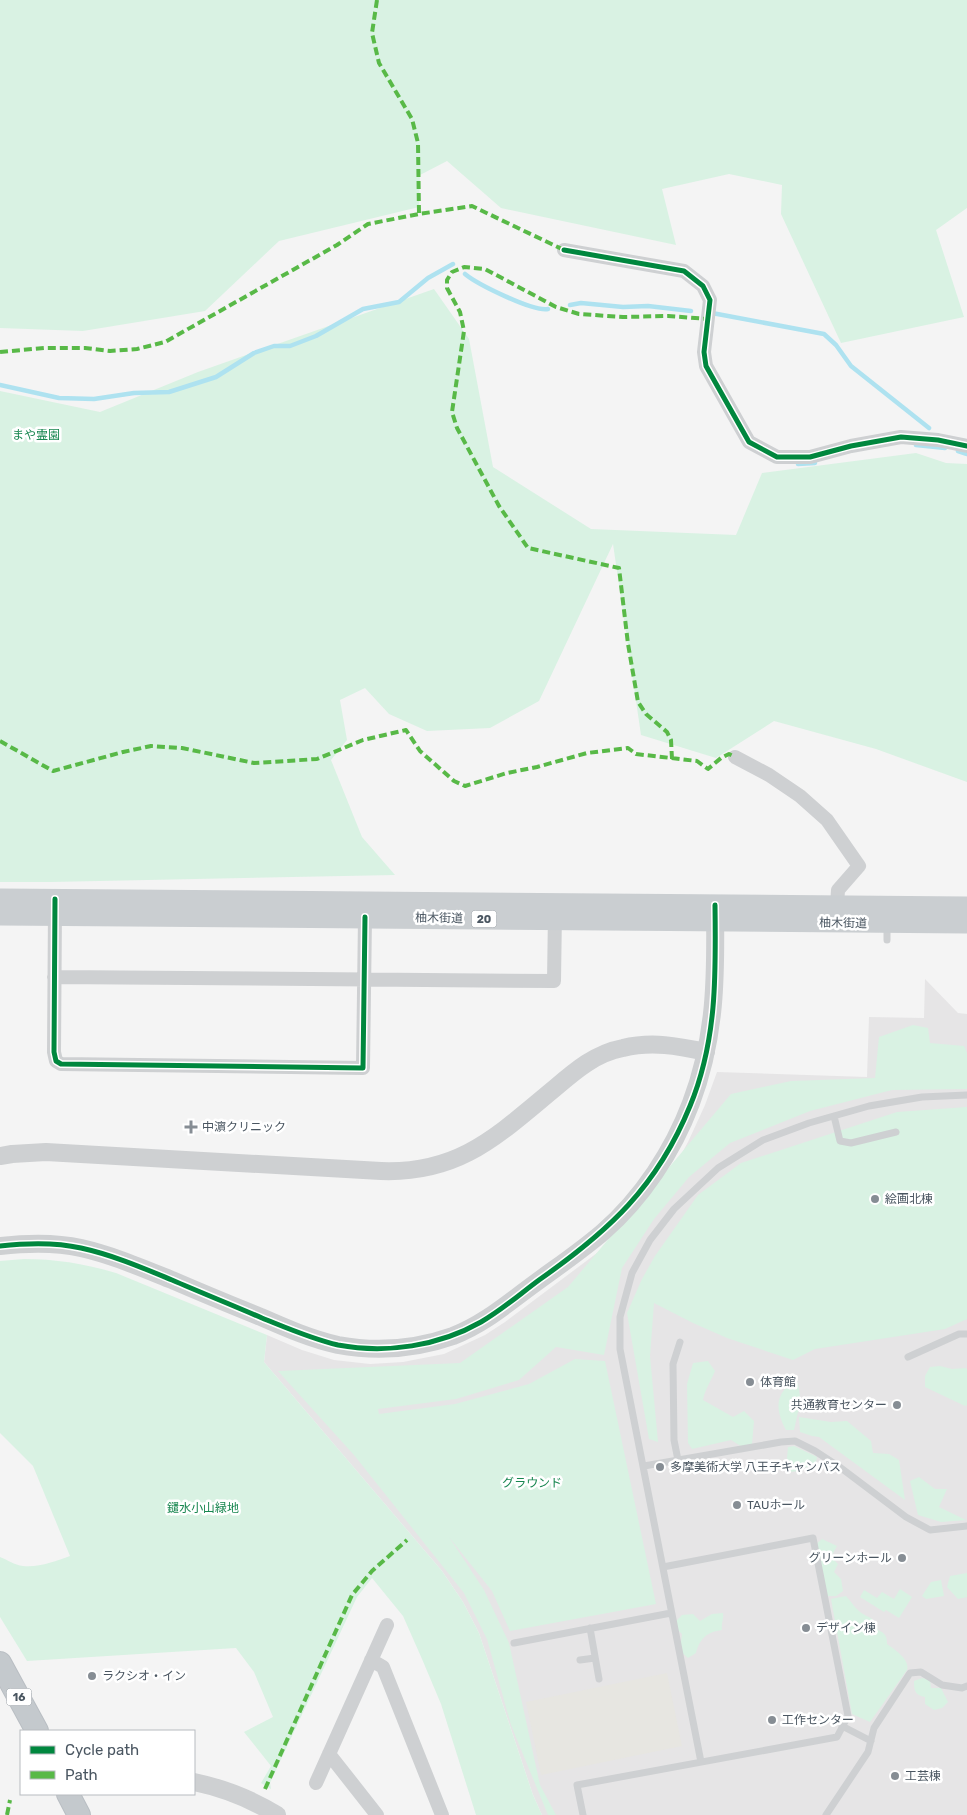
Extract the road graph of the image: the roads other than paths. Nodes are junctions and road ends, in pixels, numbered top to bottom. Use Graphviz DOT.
graph roads {
  1 [pos="564,250"];
  2 [pos="967,446"];
  3 [pos="735,757"];
  4 [pos="0,899"];
  5 [pos="837,906"];
  6 [pos="55,908"];
  7 [pos="967,908"];
  8 [pos="555,912"];
  9 [pos="715,913"];
  10 [pos="0,915"];
  11 [pos="365,918"];
  12 [pos="967,923"];
  13 [pos="54,978"];
  14 [pos="364,979"];
  15 [pos="706,1052"];
  16 [pos="967,1095"];
  17 [pos="834,1116"];
  18 [pos="896,1132"];
  19 [pos="0,1156"];
  20 [pos="0,1246"];
  21 [pos="967,1334"];
  22 [pos="680,1342"];
  23 [pos="908,1357"];
  24 [pos="678,1460"];
  25 [pos="644,1466"];
  26 [pos="967,1526"];
  27 [pos="663,1567"];
  28 [pos="671,1613"];
  29 [pos="387,1624"];
  30 [pos="590,1628"];
  31 [pos="514,1643"];
  32 [pos="596,1658"];
  33 [pos="371,1660"];
  34 [pos="580,1660"];
  35 [pos="0,1663"];
  36 [pos="599,1679"];
  37 [pos="967,1686"];
  38 [pos="842,1726"];
  39 [pos="36,1730"];
  40 [pos="871,1741"];
  41 [pos="329,1754"];
  42 [pos="701,1762"];
  43 [pos="195,1782"];
  44 [pos="316,1783"];
  45 [pos="69,1795"];
  46 [pos="256,1810"];
  47 [pos="79,1815"];
  48 [pos="277,1815"];
  49 [pos="377,1815"];
  50 [pos="442,1815"];
  51 [pos="584,1815"];
  52 [pos="826,1815"];
  1 -- 2 [label="street"];
  3 -- 5 [label="street"];
  4 -- 6 [label="main road, 柚木街道 / 20"];
  5 -- 7 [label="main road, 柚木街道 / 20"];
  5 -- 9 [label="main road, 柚木街道 / 20"];
  6 -- 8 [label="main road, 柚木街道 / 20"];
  6 -- 10 [label="main road, 柚木街道 / 20"];
  6 -- 11 [label="main road, 柚木街道 / 20"];
  6 -- 13 [label="street"];
  8 -- 9 [label="main road, 柚木街道 / 20"];
  8 -- 11 [label="main road, 柚木街道 / 20"];
  8 -- 14 [label="street"];
  9 -- 12 [label="main road, 柚木街道 / 20"];
  9 -- 15 [label="street"];
  11 -- 14 [label="street"];
  13 -- 14 [label="street"];
  13 -- 14 [label="street"];
  15 -- 19 [label="street"];
  15 -- 20 [label="street"];
  16 -- 17 [label="lane"];
  17 -- 18 [label="lane"];
  17 -- 25 [label="lane"];
  21 -- 23 [label="lane"];
  22 -- 24 [label="lane"];
  24 -- 25 [label="lane"];
  24 -- 26 [label="lane"];
  25 -- 27 [label="lane"];
  27 -- 28 [label="lane"];
  27 -- 38 [label="lane"];
  28 -- 30 [label="lane"];
  28 -- 42 [label="lane"];
  29 -- 33 [label="street"];
  30 -- 31 [label="lane"];
  30 -- 32 [label="lane"];
  32 -- 34 [label="lane"];
  32 -- 36 [label="lane"];
  33 -- 41 [label="street"];
  33 -- 50 [label="street"];
  35 -- 39 [label="highway, 16"];
  37 -- 40 [label="lane"];
  38 -- 40 [label="lane"];
  38 -- 42 [label="lane"];
  40 -- 52 [label="lane"];
  41 -- 44 [label="street"];
  41 -- 49 [label="street"];
  42 -- 51 [label="lane"];
  43 -- 46 [label="street"];
  45 -- 47 [label="highway"];
  46 -- 48 [label="street"];
}
